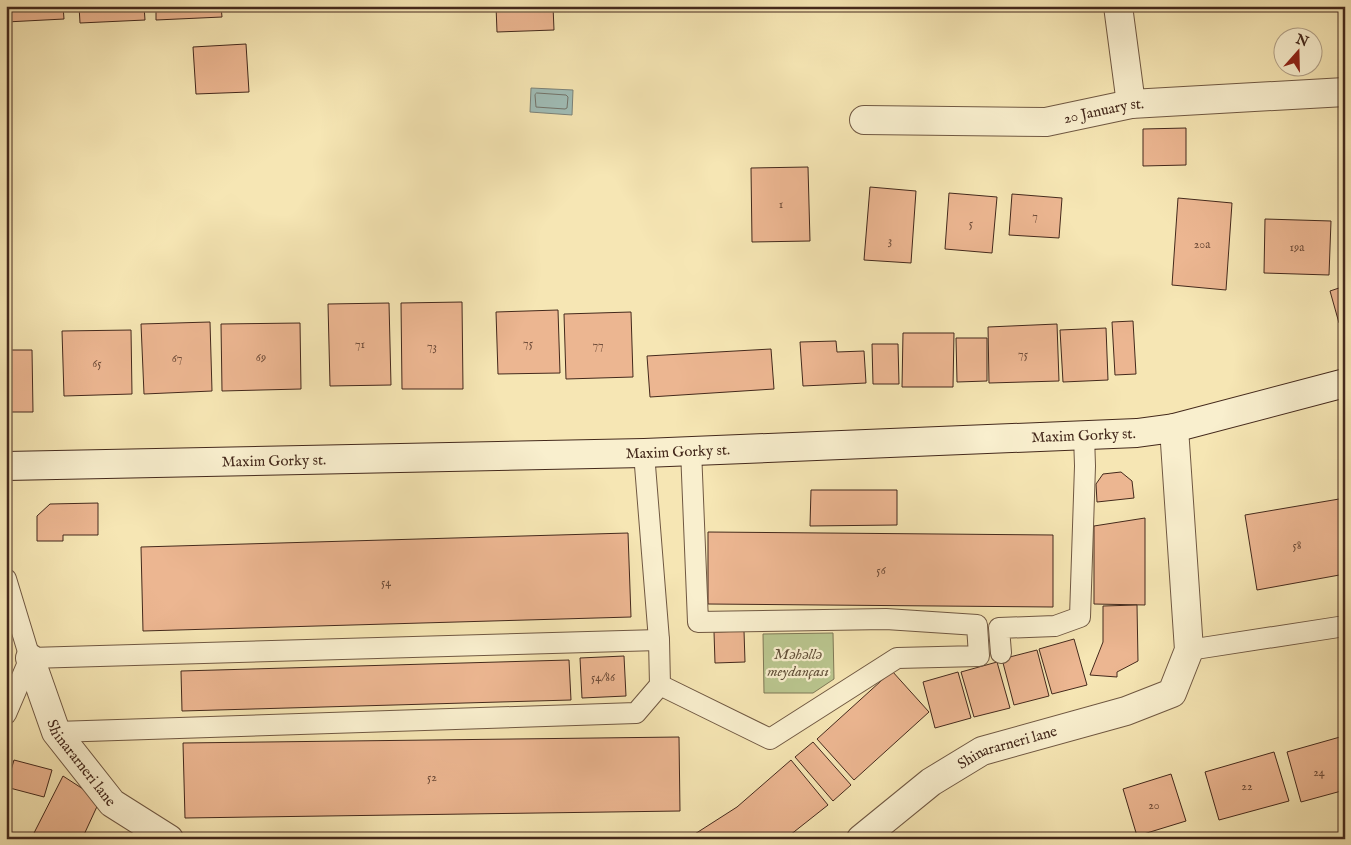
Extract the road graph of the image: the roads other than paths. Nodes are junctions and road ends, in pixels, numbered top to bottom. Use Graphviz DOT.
graph roads {
  1 [pos="1118,6"];
  2 [pos="1345,92"];
  3 [pos="1131,104"];
  4 [pos="864,120"];
  5 [pos="1345,382"];
  6 [pos="1174,428"];
  7 [pos="1084,435"];
  8 [pos="691,450"];
  9 [pos="644,453"];
  10 [pos="6,466"];
  11 [pos="6,579"];
  12 [pos="1345,626"];
  13 [pos="658,640"];
  14 [pos="1189,650"];
  15 [pos="1000,654"];
  16 [pos="30,658"];
  17 [pos="660,685"];
  18 [pos="6,713"];
  19 [pos="56,732"];
  20 [pos="169,839"];
  21 [pos="860,839"];
  1 -- 3 [label="street"];
  2 -- 3 [label="street, 20 January st."];
  3 -- 4 [label="street, 20 January st."];
  5 -- 6 [label="street, Maxim Gorky st."];
  6 -- 7 [label="street, Maxim Gorky st."];
  6 -- 14 [label="street"];
  7 -- 8 [label="street, Maxim Gorky st."];
  7 -- 15 [label="lane"];
  8 -- 9 [label="street, Maxim Gorky st."];
  8 -- 17 [label="lane"];
  9 -- 10 [label="street, Maxim Gorky st."];
  9 -- 13 [label="lane"];
  11 -- 16 [label="lane"];
  12 -- 14 [label="lane"];
  13 -- 16 [label="lane"];
  13 -- 17 [label="lane"];
  14 -- 21 [label="street, Shinararneri lane"];
  16 -- 18 [label="lane"];
  16 -- 19 [label="street, Shinararneri lane"];
  17 -- 19 [label="lane"];
  19 -- 20 [label="street, Shinararneri lane"];
}
